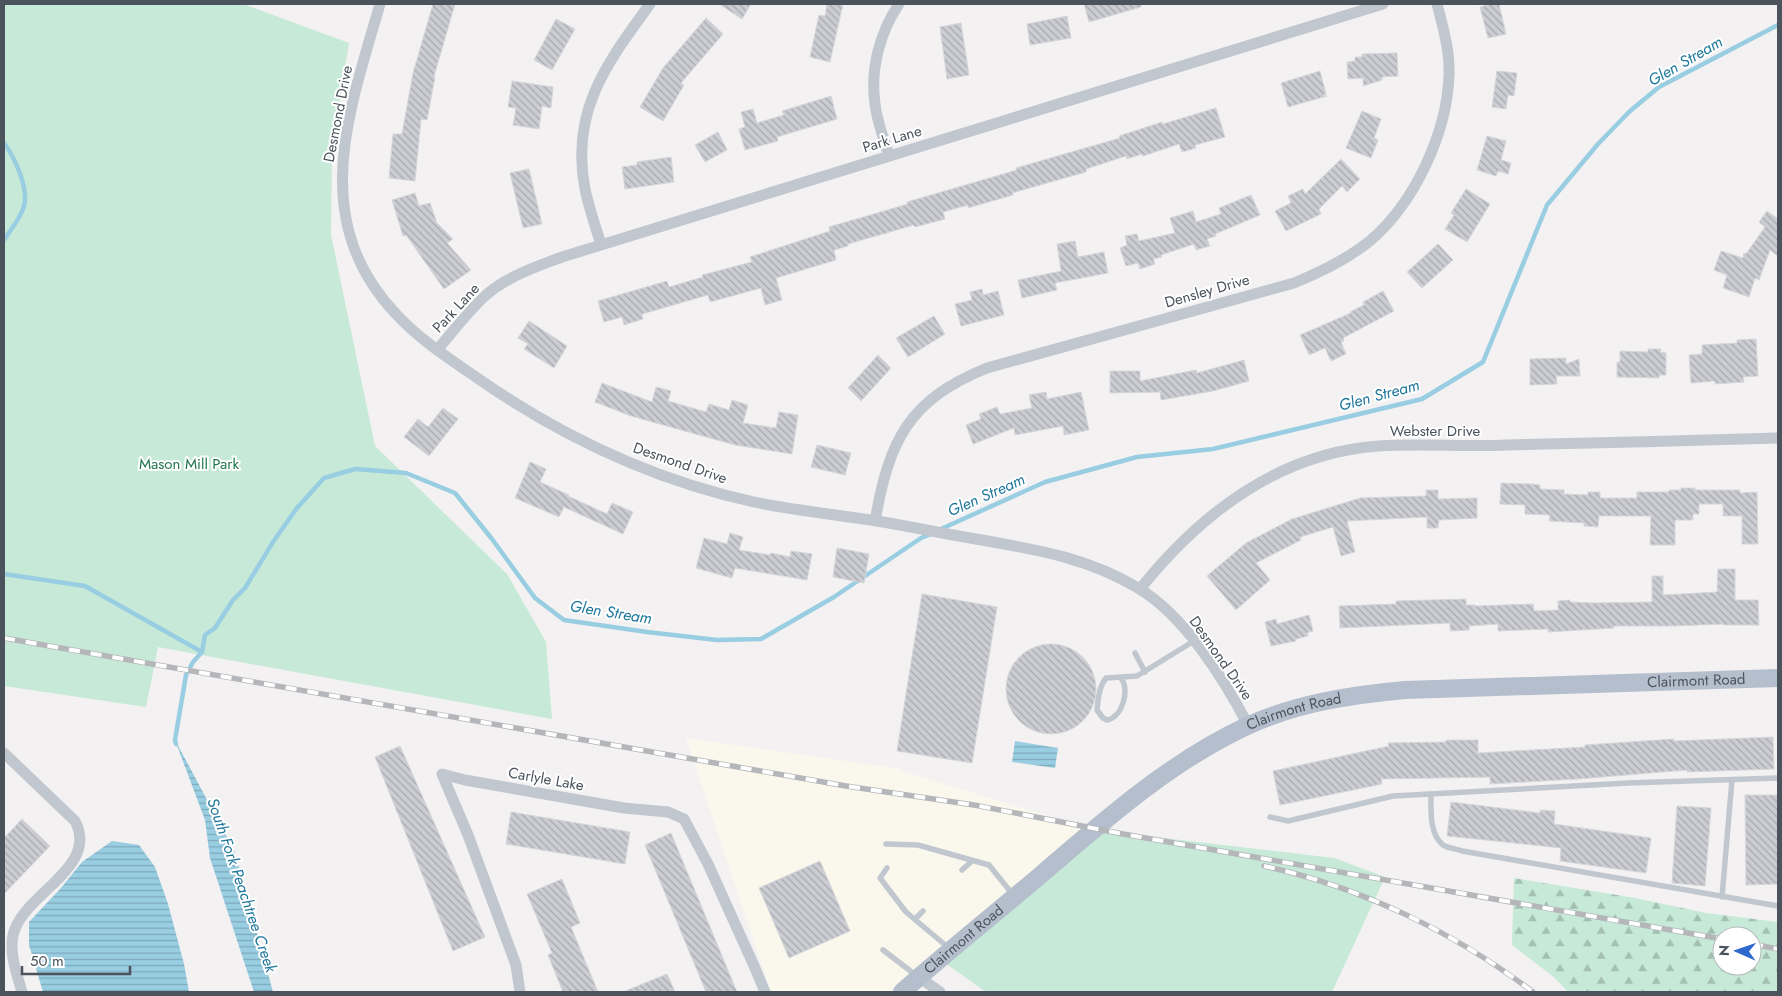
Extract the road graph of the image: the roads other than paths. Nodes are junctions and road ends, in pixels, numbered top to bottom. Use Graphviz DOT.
graph roads {
  1 [pos="380,4"];
  2 [pos="650,4"];
  3 [pos="899,4"];
  4 [pos="1383,4"];
  5 [pos="1437,4"];
  6 [pos="889,156"];
  7 [pos="601,244"];
  8 [pos="437,350"];
  9 [pos="1778,438"];
  10 [pos="876,520"];
  11 [pos="1140,589"];
  12 [pos="1194,641"];
  13 [pos="1135,653"];
  14 [pos="1145,672"];
  15 [pos="1121,678"];
  16 [pos="1778,678"];
  17 [pos="1248,725"];
  18 [pos="4,753"];
  19 [pos="1778,778"];
  20 [pos="1732,780"];
  21 [pos="1431,794"];
  22 [pos="1270,817"];
  23 [pos="886,844"];
  24 [pos="972,861"];
  25 [pos="887,868"];
  26 [pos="962,870"];
  27 [pos="1015,896"];
  28 [pos="1722,897"];
  29 [pos="1778,906"];
  30 [pos="924,911"];
  31 [pos="915,919"];
  32 [pos="951,949"];
  33 [pos="883,950"];
  34 [pos="922,985"];
  35 [pos="22,992"];
  36 [pos="520,992"];
  37 [pos="764,992"];
  38 [pos="902,992"];
  39 [pos="940,992"];
  1 -- 8 [label="street, Desmond Drive"];
  2 -- 7 [label="street"];
  3 -- 6 [label="street"];
  4 -- 6 [label="street, Park Lane"];
  5 -- 10 [label="street, Densley Drive"];
  6 -- 7 [label="street, Park Lane"];
  7 -- 8 [label="street, Park Lane"];
  8 -- 10 [label="street, Desmond Drive"];
  9 -- 11 [label="street, Webster Drive"];
  10 -- 11 [label="street, Desmond Drive"];
  11 -- 12 [label="street, Desmond Drive"];
  12 -- 14 [label="lane"];
  12 -- 17 [label="street, Desmond Drive"];
  13 -- 14 [label="lane"];
  14 -- 15 [label="lane"];
  15 -- 15 [label="lane"];
  16 -- 17 [label="main road, Clairmont Road"];
  17 -- 27 [label="main road, Clairmont Road"];
  18 -- 35 [label="street"];
  19 -- 20 [label="lane"];
  20 -- 21 [label="lane"];
  20 -- 28 [label="lane"];
  21 -- 22 [label="lane"];
  21 -- 28 [label="lane"];
  23 -- 24 [label="lane"];
  24 -- 26 [label="lane"];
  24 -- 27 [label="lane"];
  25 -- 31 [label="lane"];
  27 -- 32 [label="main road, Clairmont Road"];
  28 -- 29 [label="lane"];
  30 -- 31 [label="lane"];
  31 -- 32 [label="lane"];
  32 -- 34 [label="main road, Clairmont Road"];
  33 -- 34 [label="lane"];
  34 -- 38 [label="main road, Clairmont Road"];
  34 -- 39 [label="street"];
  36 -- 37 [label="street, Carlyle Lake"];
}
